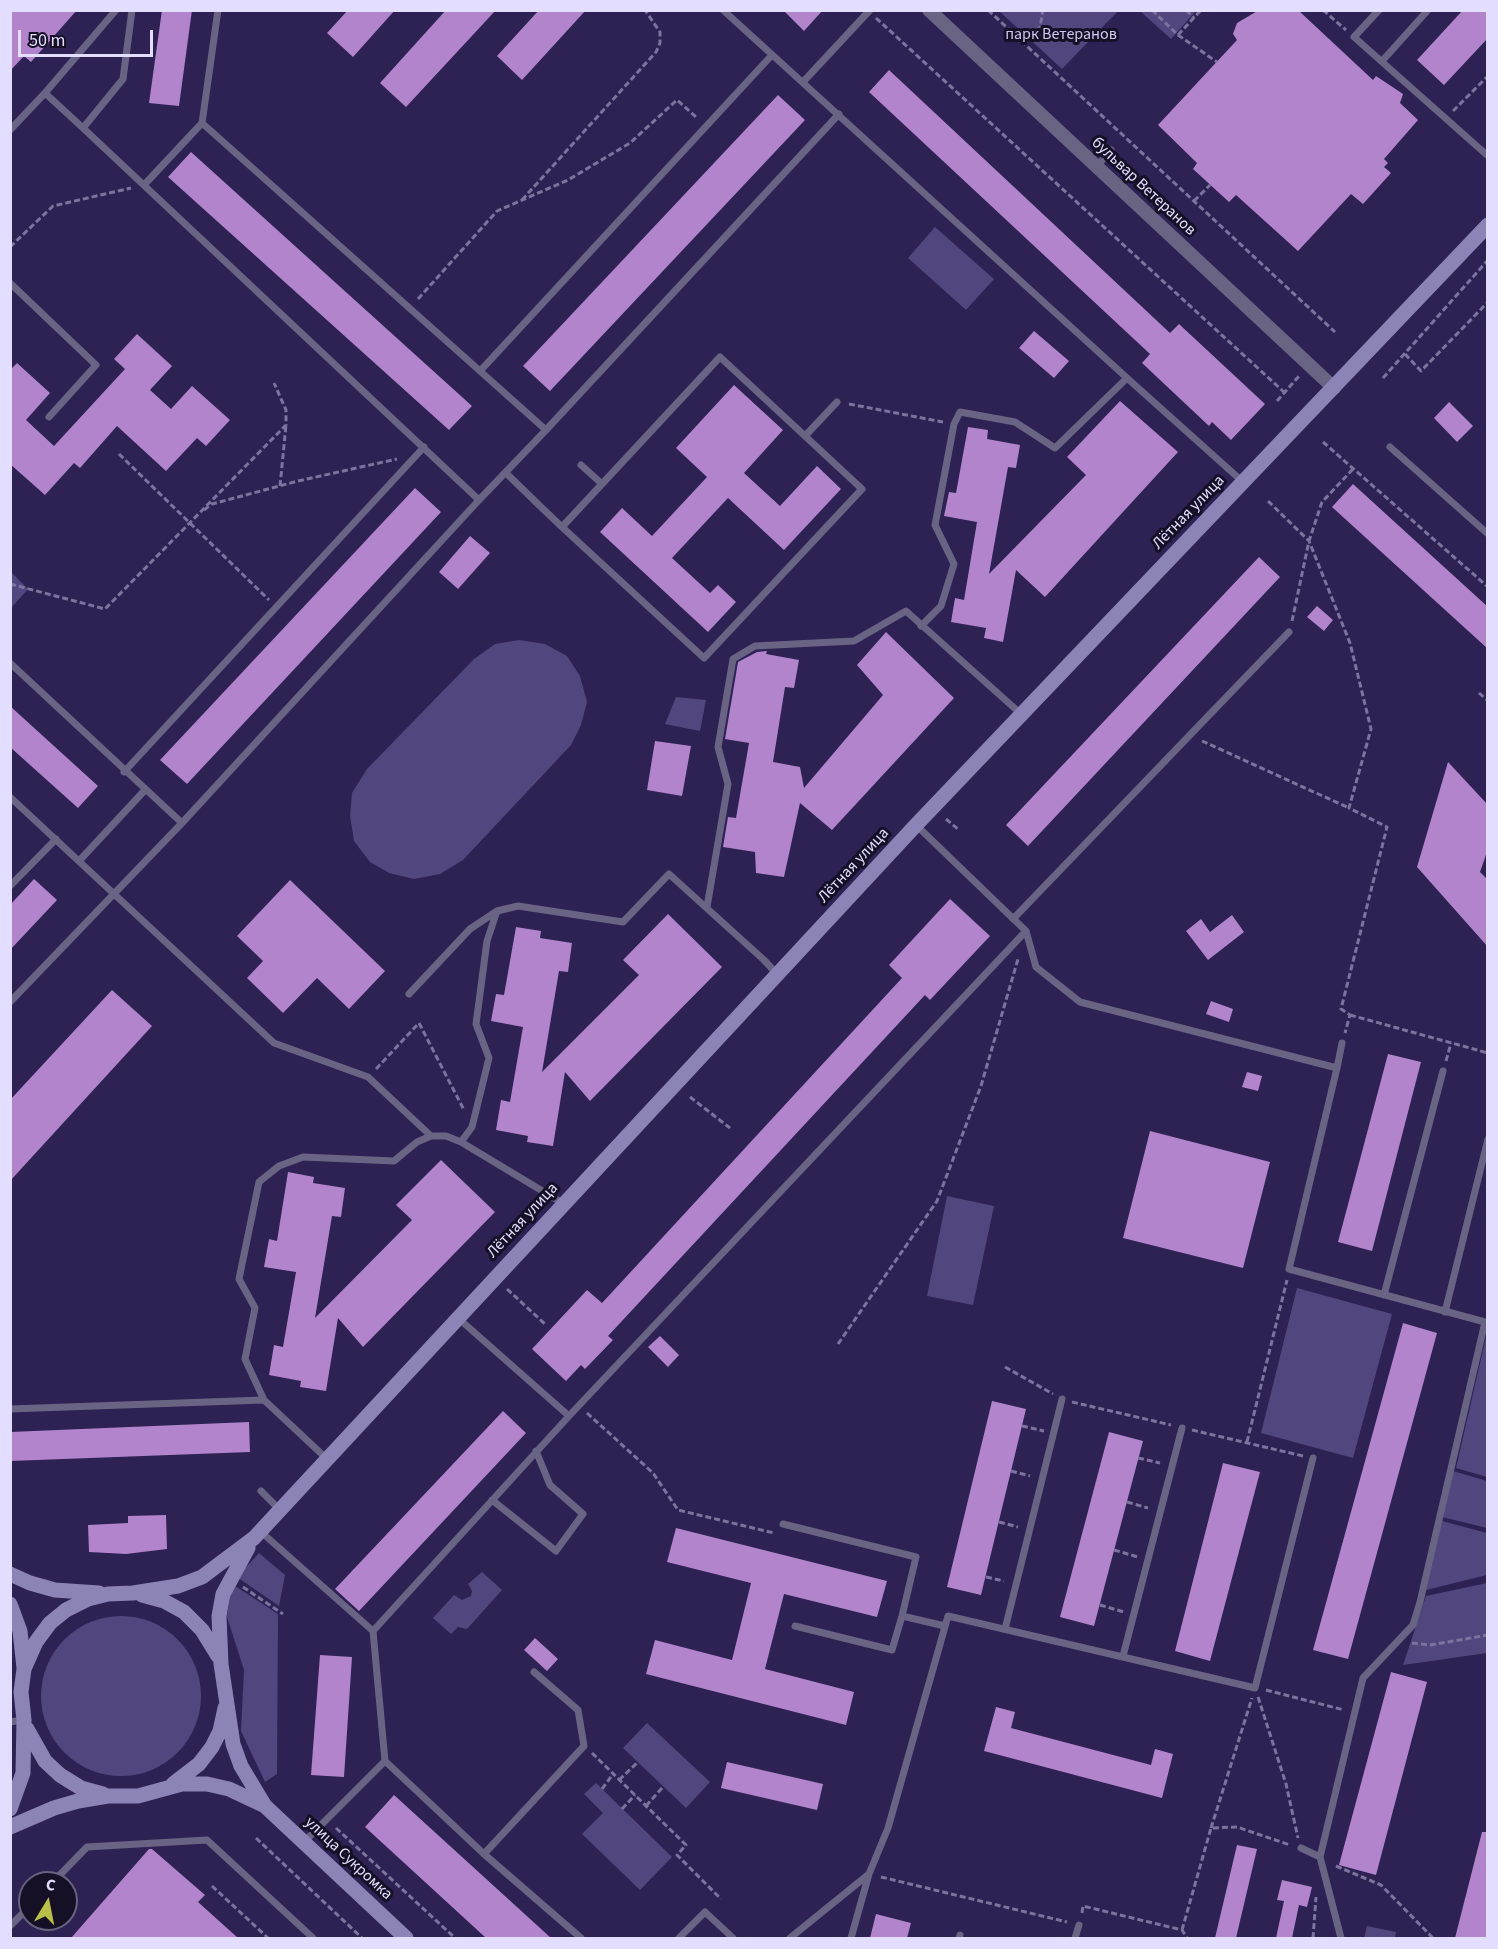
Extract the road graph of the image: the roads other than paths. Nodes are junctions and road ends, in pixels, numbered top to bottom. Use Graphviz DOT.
graph roads {
  1 [pos="116,10"];
  2 [pos="132,10"];
  3 [pos="218,10"];
  4 [pos="723,10"];
  5 [pos="929,10"];
  6 [pos="1379,10"];
  7 [pos="1428,10"];
  8 [pos="870,11"];
  9 [pos="771,56"];
  10 [pos="1383,60"];
  11 [pos="803,82"];
  12 [pos="45,93"];
  13 [pos="839,114"];
  14 [pos="202,123"];
  15 [pos="83,128"];
  16 [pos="10,130"];
  17 [pos="1111,150"];
  18 [pos="1488,156"];
  19 [pos="1096,166"];
  20 [pos="144,185"];
  21 [pos="1488,225"];
  22 [pos="10,283"];
  23 [pos="480,371"];
  24 [pos="1127,378"];
  25 [pos="1334,388"];
  26 [pos="837,402"];
  27 [pos="49,417"];
  28 [pos="546,430"];
  29 [pos="805,436"];
  30 [pos="424,447"];
  31 [pos="1390,447"];
  32 [pos="581,465"];
  33 [pos="506,473"];
  34 [pos="1243,483"];
  35 [pos="602,484"];
  36 [pos="480,500"];
  37 [pos="562,527"];
  38 [pos="1488,534"];
  39 [pos="921,626"];
  40 [pos="1289,632"];
  41 [pos="10,663"];
  42 [pos="1022,714"];
  43 [pos="124,772"];
  44 [pos="145,790"];
  45 [pos="10,797"];
  46 [pos="182,823"];
  47 [pos="916,825"];
  48 [pos="56,839"];
  49 [pos="79,861"];
  50 [pos="10,886"];
  51 [pos="114,892"];
  52 [pos="707,907"];
  53 [pos="497,911"];
  54 [pos="1013,919"];
  55 [pos="1026,931"];
  56 [pos="777,975"];
  57 [pos="409,994"];
  58 [pos="10,1002"];
  59 [pos="1342,1043"];
  60 [pos="1337,1068"];
  61 [pos="1443,1071"];
  62 [pos="431,1136"];
  63 [pos="1488,1139"];
  64 [pos="461,1142"];
  65 [pos="564,1204"];
  66 [pos="1384,1295"];
  67 [pos="1446,1312"];
  68 [pos="458,1318"];
  69 [pos="1062,1399"];
  70 [pos="264,1400"];
  71 [pos="10,1409"];
  72 [pos="569,1416"];
  73 [pos="1182,1428"];
  74 [pos="537,1451"];
  75 [pos="1313,1458"];
  76 [pos="327,1459"];
  77 [pos="261,1491"];
  78 [pos="492,1500"];
  79 [pos="280,1510"];
  80 [pos="783,1524"];
  81 [pos="257,1534"];
  82 [pos="10,1574"];
  83 [pos="108,1593"];
  84 [pos="134,1593"];
  85 [pos="10,1604"];
  86 [pos="902,1616"];
  87 [pos="795,1626"];
  88 [pos="945,1626"];
  89 [pos="1005,1629"];
  90 [pos="373,1631"];
  91 [pos="1123,1656"];
  92 [pos="221,1664"];
  93 [pos="24,1669"];
  94 [pos="534,1672"];
  95 [pos="226,1689"];
  96 [pos="17,1721"];
  97 [pos="385,1761"];
  98 [pos="160,1791"];
  99 [pos="108,1796"];
  100 [pos="265,1806"];
  101 [pos="10,1809"];
  102 [pos="10,1827"];
  103 [pos="303,1842"];
  104 [pos="1301,1848"];
  105 [pos="484,1854"];
  106 [pos="1320,1857"];
  107 [pos="64,1871"];
  108 [pos="869,1874"];
  109 [pos="1079,1925"];
  110 [pos="313,1938"];
  111 [pos="406,1938"];
  112 [pos="580,1938"];
  113 [pos="679,1938"];
  114 [pos="733,1938"];
  115 [pos="790,1938"];
  116 [pos="851,1938"];
  117 [pos="1075,1938"];
  118 [pos="1341,1938"];
  1 -- 12 [label="lane"];
  2 -- 15 [label="lane"];
  3 -- 14 [label="lane"];
  4 -- 9 [label="lane"];
  5 -- 19 [label="street, бульвар Ветеранов"];
  6 -- 10 [label="lane"];
  7 -- 10 [label="lane"];
  8 -- 11 [label="lane"];
  9 -- 11 [label="lane"];
  9 -- 23 [label="lane"];
  10 -- 18 [label="lane"];
  11 -- 13 [label="lane"];
  12 -- 15 [label="lane"];
  12 -- 16 [label="lane"];
  13 -- 24 [label="lane"];
  13 -- 28 [label="lane"];
  14 -- 20 [label="lane"];
  14 -- 23 [label="lane"];
  15 -- 20 [label="lane"];
  17 -- 19 [label="lane"];
  19 -- 25 [label="street, бульвар Ветеранов"];
  20 -- 30 [label="lane"];
  21 -- 25 [label="street, Лётная улица"];
  22 -- 27 [label="lane"];
  23 -- 28 [label="lane"];
  24 -- 34 [label="lane"];
  24 -- 39 [label="lane"];
  25 -- 34 [label="street, Лётная улица"];
  26 -- 29 [label="lane"];
  28 -- 33 [label="lane"];
  29 -- 35 [label="lane"];
  29 -- 37 [label="lane"];
  30 -- 36 [label="lane"];
  30 -- 43 [label="lane"];
  31 -- 38 [label="lane"];
  32 -- 35 [label="lane"];
  33 -- 36 [label="lane"];
  33 -- 37 [label="lane"];
  34 -- 42 [label="street, Лётная улица"];
  35 -- 37 [label="lane"];
  36 -- 46 [label="lane"];
  39 -- 42 [label="lane"];
  39 -- 52 [label="lane"];
  40 -- 54 [label="lane"];
  41 -- 43 [label="lane"];
  42 -- 47 [label="street, Лётная улица"];
  43 -- 44 [label="lane"];
  44 -- 46 [label="lane"];
  44 -- 49 [label="lane"];
  45 -- 48 [label="lane"];
  46 -- 51 [label="lane"];
  47 -- 54 [label="lane"];
  47 -- 56 [label="street, Лётная улица"];
  48 -- 49 [label="lane"];
  48 -- 50 [label="lane"];
  49 -- 51 [label="lane"];
  51 -- 58 [label="lane"];
  51 -- 62 [label="lane"];
  52 -- 53 [label="lane"];
  52 -- 56 [label="lane"];
  53 -- 57 [label="lane"];
  53 -- 64 [label="lane"];
  54 -- 55 [label="lane"];
  55 -- 60 [label="lane"];
  55 -- 72 [label="lane"];
  56 -- 65 [label="street, Лётная улица"];
  59 -- 60 [label="lane"];
  60 -- 66 [label="lane"];
  61 -- 66 [label="lane"];
  62 -- 64 [label="lane"];
  62 -- 70 [label="lane"];
  63 -- 67 [label="lane"];
  64 -- 65 [label="lane"];
  65 -- 68 [label="street, Лётная улица"];
  66 -- 67 [label="lane"];
  67 -- 106 [label="lane"];
  68 -- 72 [label="lane"];
  68 -- 76 [label="street, Лётная улица"];
  69 -- 89 [label="lane"];
  70 -- 71 [label="lane"];
  70 -- 76 [label="lane"];
  72 -- 74 [label="lane"];
  73 -- 91 [label="lane"];
  74 -- 78 [label="lane"];
  74 -- 78 [label="lane"];
  75 -- 91 [label="lane"];
  76 -- 79 [label="street, Лётная улица"];
  77 -- 79 [label="lane"];
  78 -- 90 [label="lane"];
  79 -- 81 [label="street, Лётная улица"];
  80 -- 86 [label="lane"];
  81 -- 84 [label="street"];
  81 -- 90 [label="lane"];
  81 -- 92 [label="street"];
  82 -- 83 [label="street"];
  83 -- 84 [label="street"];
  83 -- 93 [label="street"];
  84 -- 92 [label="street"];
  85 -- 93 [label="street"];
  86 -- 87 [label="lane"];
  86 -- 88 [label="lane"];
  88 -- 89 [label="lane"];
  88 -- 108 [label="lane"];
  89 -- 91 [label="lane"];
  90 -- 97 [label="lane"];
  92 -- 95 [label="street"];
  93 -- 96 [label="street"];
  94 -- 105 [label="lane"];
  95 -- 98 [label="street"];
  95 -- 100 [label="street"];
  96 -- 99 [label="street"];
  96 -- 101 [label="street"];
  97 -- 103 [label="lane"];
  97 -- 105 [label="lane"];
  98 -- 99 [label="street"];
  98 -- 100 [label="street"];
  99 -- 102 [label="street"];
  100 -- 103 [label="street, улица Сукромка"];
  103 -- 111 [label="street, улица Сукромка"];
  104 -- 106 [label="lane"];
  105 -- 112 [label="lane"];
  106 -- 118 [label="lane"];
  107 -- 110 [label="lane"];
  108 -- 115 [label="lane"];
  108 -- 116 [label="lane"];
  109 -- 117 [label="lane"];
  113 -- 114 [label="lane"];
}
